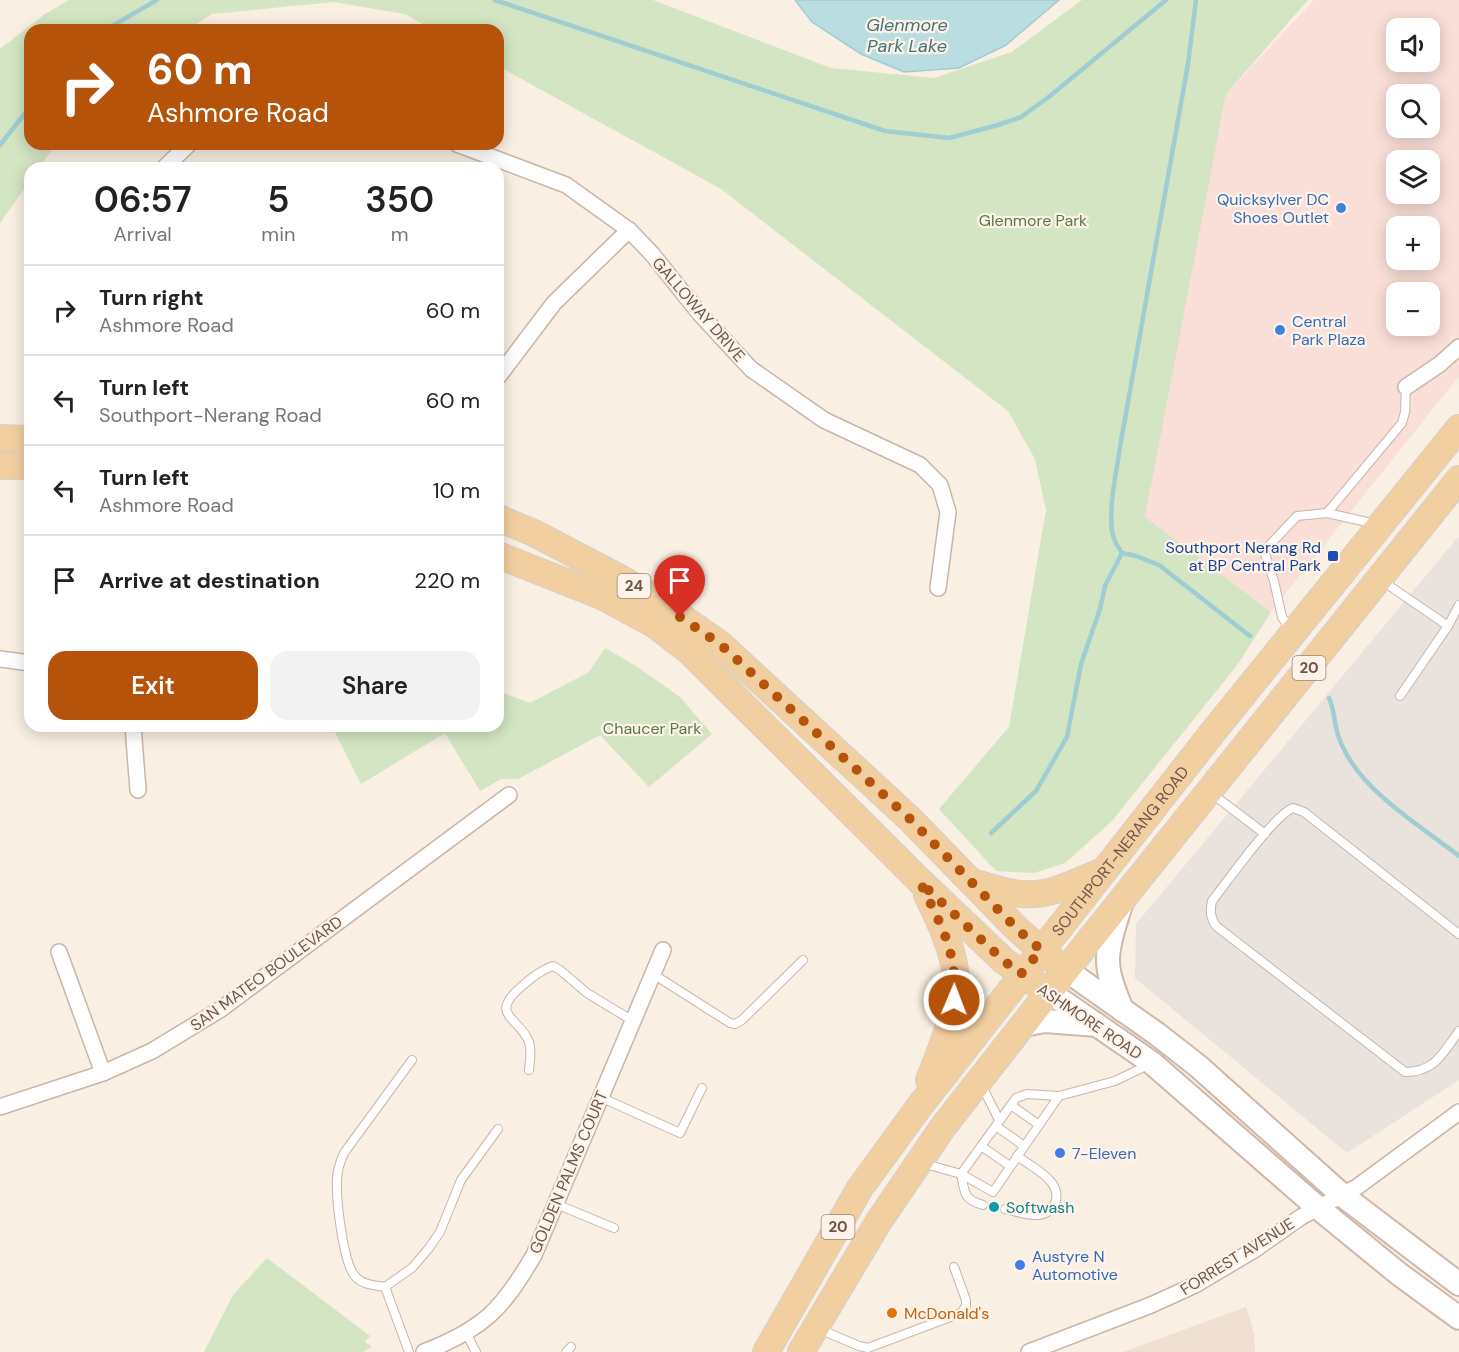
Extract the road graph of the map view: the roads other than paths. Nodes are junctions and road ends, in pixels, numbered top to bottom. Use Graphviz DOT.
graph roads {
  1 [pos="183,150"];
  2 [pos="473,150"];
  3 [pos="170,162"];
  4 [pos="628,230"];
  5 [pos="1459,347"];
  6 [pos="504,365"];
  7 [pos="1406,387"];
  8 [pos="1459,428"];
  9 [pos="0,438"];
  10 [pos="24,439"];
  11 [pos="0,465"];
  12 [pos="24,466"];
  13 [pos="1459,479"];
  14 [pos="1327,513"];
  15 [pos="504,520"];
  16 [pos="1381,526"];
  17 [pos="504,557"];
  18 [pos="1380,579"];
  19 [pos="938,588"];
  20 [pos="1459,605"];
  21 [pos="1448,626"];
  22 [pos="1293,635"];
  23 [pos="0,659"];
  24 [pos="24,662"];
  25 [pos="1400,696"];
  26 [pos="133,732"];
  27 [pos="138,790"];
  28 [pos="1209,792"];
  29 [pos="509,795"];
  30 [pos="1265,834"];
  31 [pos="1105,870"];
  32 [pos="920,882"];
  33 [pos="971,882"];
  34 [pos="1123,898"];
  35 [pos="1459,934"];
  36 [pos="663,950"];
  37 [pos="1041,950"];
  38 [pos="58,952"];
  39 [pos="803,960"];
  40 [pos="1066,970"];
  41 [pos="653,974"];
  42 [pos="1021,974"];
  43 [pos="1049,992"];
  44 [pos="1122,1010"];
  45 [pos="633,1020"];
  46 [pos="1023,1025"];
  47 [pos="1098,1025"];
  48 [pos="1459,1031"];
  49 [pos="412,1060"];
  50 [pos="1152,1063"];
  51 [pos="529,1070"];
  52 [pos="103,1072"];
  53 [pos="979,1080"];
  54 [pos="702,1088"];
  55 [pos="1059,1096"];
  56 [pos="600,1097"];
  57 [pos="1011,1105"];
  58 [pos="0,1107"];
  59 [pos="919,1107"];
  60 [pos="1459,1112"];
  61 [pos="998,1123"];
  62 [pos="1039,1125"];
  63 [pos="498,1129"];
  64 [pos="981,1146"];
  65 [pos="1024,1146"];
  66 [pos="1017,1156"];
  67 [pos="919,1162"];
  68 [pos="1010,1166"];
  69 [pos="961,1174"];
  70 [pos="1342,1195"];
  71 [pos="556,1204"];
  72 [pos="982,1205"];
  73 [pos="1317,1207"];
  74 [pos="1005,1209"];
  75 [pos="614,1228"];
  76 [pos="954,1267"];
  77 [pos="1459,1284"];
  78 [pos="385,1287"];
  79 [pos="1459,1318"];
  80 [pos="816,1328"];
  81 [pos="466,1334"];
  82 [pos="409,1352"];
  83 [pos="424,1352"];
  84 [pos="476,1352"];
  85 [pos="766,1352"];
  86 [pos="801,1352"];
  87 [pos="1029,1352"];
  1 -- 3 [label="street"];
  2 -- 4 [label="street, GALLOWAY DRIVE"];
  4 -- 6 [label="street"];
  4 -- 19 [label="street, GALLOWAY DRIVE"];
  5 -- 7 [label="street"];
  7 -- 14 [label="lane"];
  8 -- 16 [label="main road, SOUTHPORT-NERANG ROAD / 20"];
  9 -- 10 [label="main road"];
  11 -- 12 [label="main road"];
  13 -- 18 [label="main road, SOUTHPORT-NERANG ROAD / 20"];
  14 -- 16 [label="lane"];
  14 -- 22 [label="lane"];
  15 -- 33 [label="main road, ASHMORE ROAD / 24"];
  16 -- 22 [label="main road, SOUTHPORT-NERANG ROAD / 20"];
  17 -- 32 [label="main road, ASHMORE ROAD / 24"];
  18 -- 21 [label="lane"];
  18 -- 28 [label="main road, SOUTHPORT-NERANG ROAD / 20"];
  20 -- 21 [label="lane"];
  21 -- 25 [label="lane"];
  22 -- 31 [label="main road, SOUTHPORT-NERANG ROAD / 20"];
  23 -- 24 [label="street"];
  26 -- 27 [label="street"];
  28 -- 30 [label="lane"];
  28 -- 34 [label="main road, SOUTHPORT-NERANG ROAD / 20"];
  29 -- 52 [label="street, SAN MATEO BOULEVARD"];
  30 -- 35 [label="lane"];
  30 -- 48 [label="lane"];
  31 -- 33 [label="main road"];
  31 -- 37 [label="main road, SOUTHPORT-NERANG ROAD / 20"];
  32 -- 42 [label="main road, ASHMORE ROAD / 24"];
  32 -- 59 [label="main road"];
  33 -- 37 [label="main road, ASHMORE ROAD / 24"];
  34 -- 40 [label="main road, SOUTHPORT-NERANG ROAD / 20"];
  34 -- 44 [label="main road"];
  36 -- 41 [label="street, GOLDEN PALMS COURT"];
  37 -- 40 [label="main road, ASHMORE ROAD / 24"];
  37 -- 42 [label="main road, SOUTHPORT-NERANG ROAD / 20"];
  38 -- 52 [label="street"];
  39 -- 41 [label="lane"];
  40 -- 43 [label="main road, SOUTHPORT-NERANG ROAD / 20"];
  40 -- 44 [label="main road, ASHMORE ROAD"];
  41 -- 45 [label="street, GOLDEN PALMS COURT"];
  42 -- 43 [label="main road, ASHMORE ROAD / 24"];
  42 -- 59 [label="main road, SOUTHPORT-NERANG ROAD / 20"];
  43 -- 46 [label="main road, SOUTHPORT-NERANG ROAD / 20"];
  43 -- 47 [label="main road, ASHMORE ROAD"];
  44 -- 70 [label="main road, ASHMORE ROAD"];
  45 -- 51 [label="lane"];
  45 -- 56 [label="street, GOLDEN PALMS COURT"];
  46 -- 47 [label="main road"];
  46 -- 53 [label="main road, SOUTHPORT-NERANG ROAD / 20"];
  47 -- 50 [label="main road, ASHMORE ROAD"];
  49 -- 78 [label="lane"];
  50 -- 55 [label="lane"];
  50 -- 73 [label="main road, ASHMORE ROAD"];
  52 -- 58 [label="street, SAN MATEO BOULEVARD"];
  53 -- 61 [label="lane"];
  53 -- 67 [label="main road, SOUTHPORT-NERANG ROAD / 20"];
  54 -- 56 [label="lane"];
  55 -- 57 [label="lane"];
  55 -- 62 [label="lane"];
  56 -- 71 [label="street, GOLDEN PALMS COURT"];
  57 -- 61 [label="lane"];
  57 -- 62 [label="lane"];
  59 -- 85 [label="main road, SOUTHPORT-NERANG ROAD / 20"];
  60 -- 70 [label="street, FORREST AVENUE"];
  61 -- 64 [label="lane"];
  61 -- 65 [label="lane"];
  62 -- 65 [label="lane"];
  63 -- 78 [label="lane"];
  64 -- 68 [label="lane"];
  64 -- 69 [label="lane"];
  65 -- 66 [label="lane"];
  66 -- 68 [label="lane"];
  66 -- 74 [label="lane"];
  67 -- 69 [label="lane"];
  67 -- 80 [label="main road, SOUTHPORT-NERANG ROAD / 20"];
  68 -- 69 [label="lane"];
  69 -- 72 [label="lane"];
  70 -- 73 [label="street, FORREST AVENUE"];
  70 -- 77 [label="main road, ASHMORE ROAD"];
  71 -- 75 [label="lane"];
  71 -- 81 [label="street, GOLDEN PALMS COURT"];
  73 -- 79 [label="main road, ASHMORE ROAD"];
  73 -- 87 [label="street, FORREST AVENUE"];
  76 -- 80 [label="lane"];
  78 -- 82 [label="lane"];
  80 -- 86 [label="main road, SOUTHPORT-NERANG ROAD / 20"];
  81 -- 83 [label="street, GOLDEN PALMS COURT"];
  81 -- 84 [label="lane"];
}
